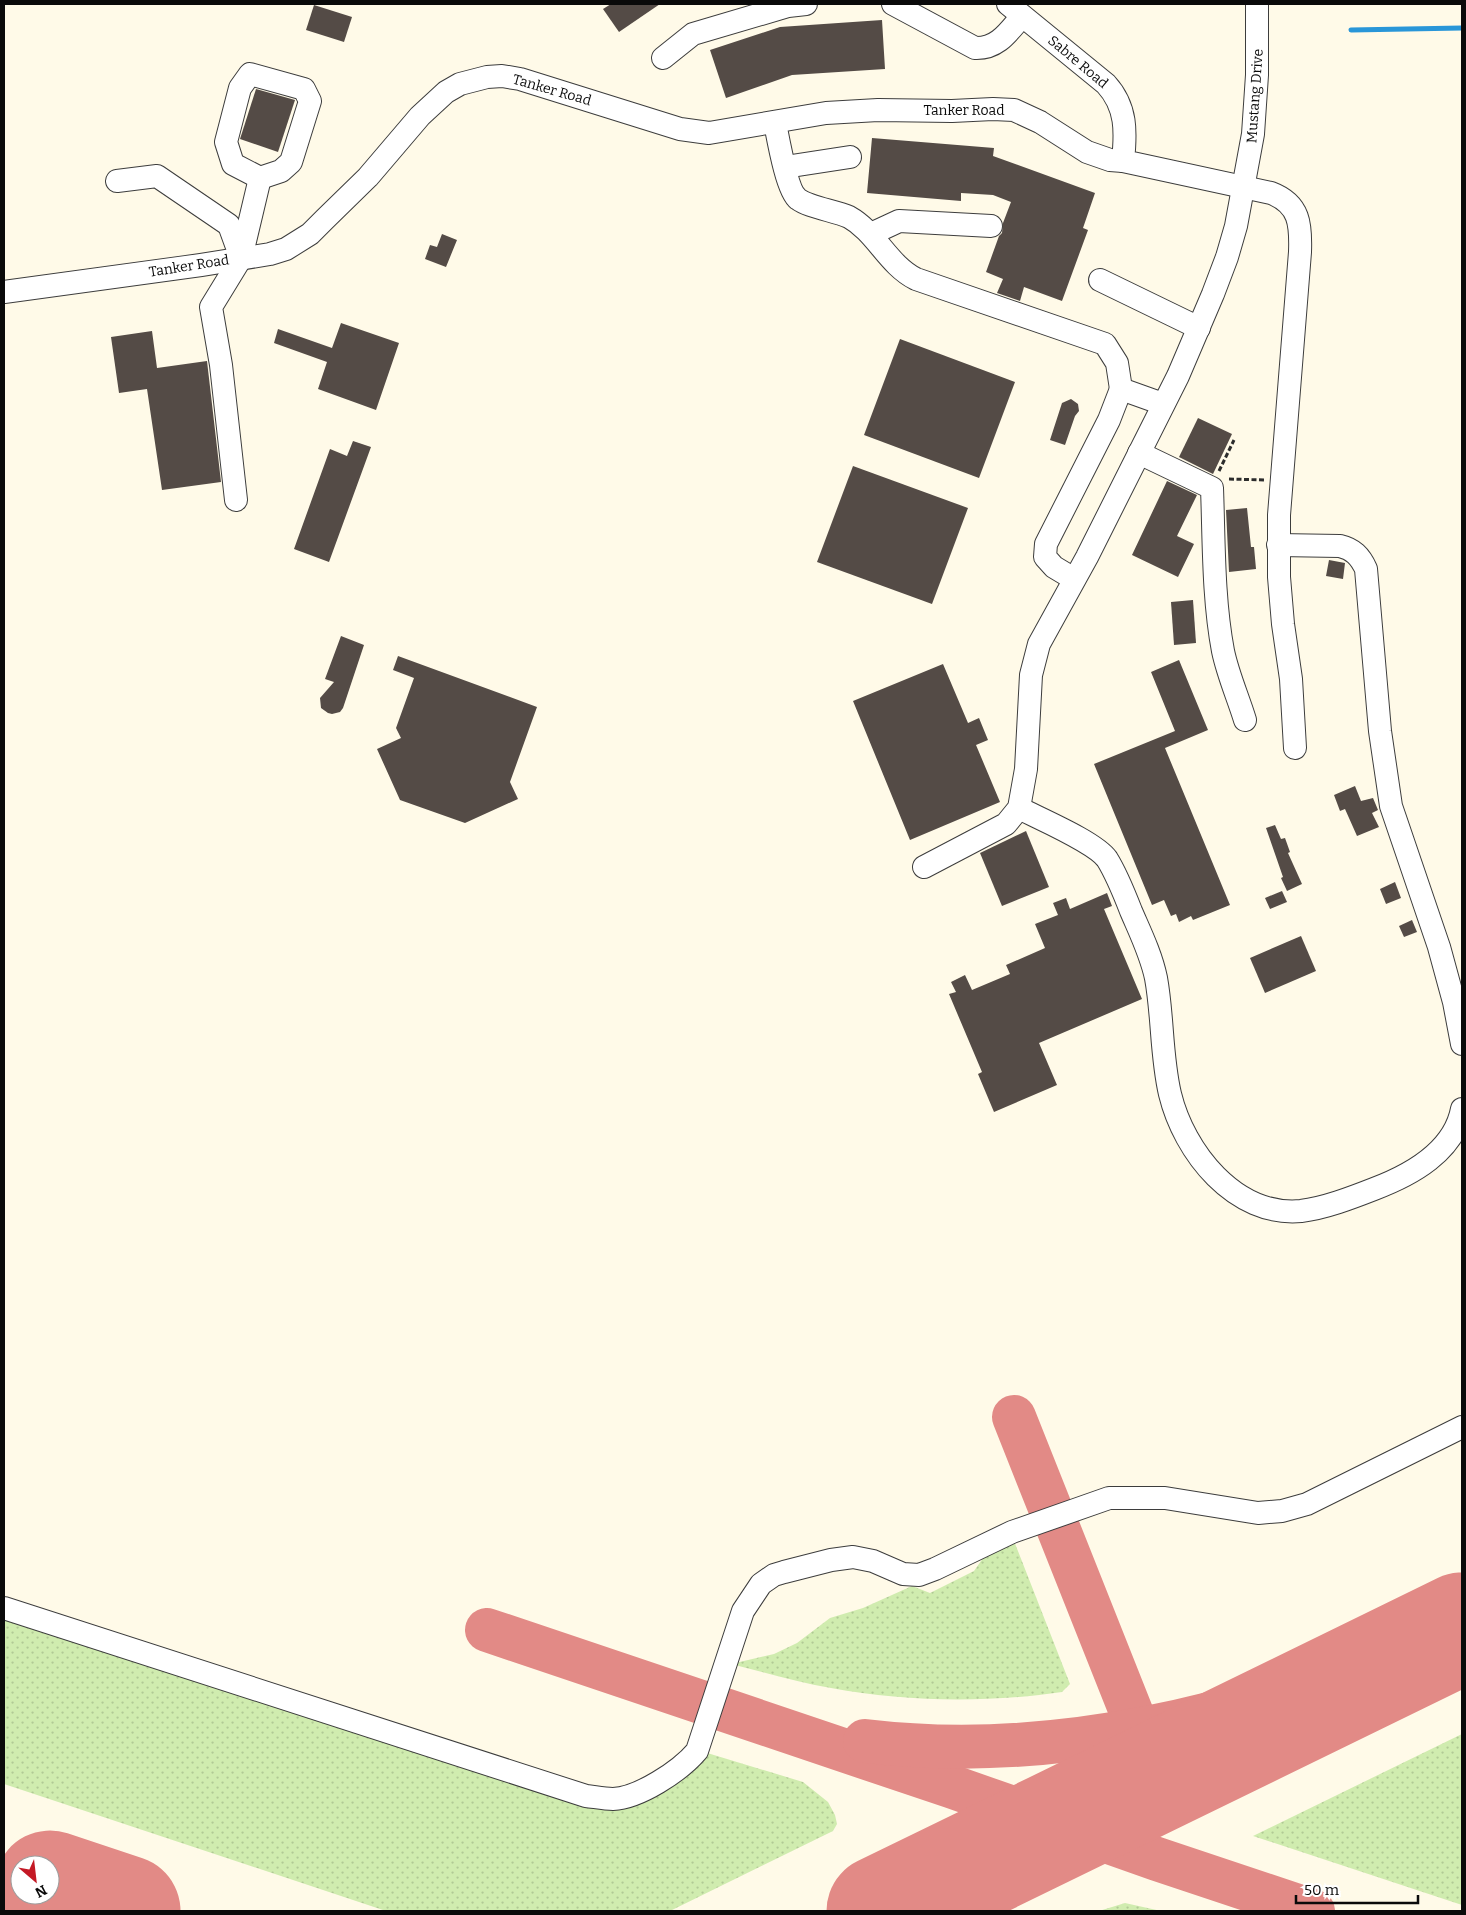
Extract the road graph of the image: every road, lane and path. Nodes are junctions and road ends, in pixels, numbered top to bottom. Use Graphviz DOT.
graph roads {
  1 [pos="806,4"];
  2 [pos="893,4"];
  3 [pos="1257,4"];
  4 [pos="1015,10"];
  5 [pos="663,58"];
  6 [pos="775,123"];
  7 [pos="850,157"];
  8 [pos="1123,161"];
  9 [pos="785,167"];
  10 [pos="260,178"];
  11 [pos="117,181"];
  12 [pos="1244,188"];
  13 [pos="991,226"];
  14 [pos="871,234"];
  15 [pos="241,258"];
  16 [pos="1100,280"];
  17 [pos="4,292"];
  18 [pos="1199,328"];
  19 [pos="1121,389"];
  20 [pos="1163,404"];
  21 [pos="1139,453"];
  22 [pos="1246,478"];
  23 [pos="1263,480"];
  24 [pos="236,500"];
  25 [pos="1278,545"];
  26 [pos="1074,579"];
  27 [pos="1246,720"];
  28 [pos="1295,748"];
  29 [pos="1019,808"];
  30 [pos="924,867"];
  31 [pos="1462,1044"];
  32 [pos="1462,1109"];
  33 [pos="1462,1427"];
  34 [pos="4,1608"];
  1 -- 5 [label="street"];
  2 -- 4 [label="street"];
  3 -- 12 [label="street, Mustang Drive"];
  4 -- 8 [label="street, Sabre Road"];
  6 -- 8 [label="street, Tanker Road"];
  6 -- 9 [label="street"];
  6 -- 15 [label="street, Tanker Road"];
  7 -- 9 [label="street"];
  8 -- 12 [label="street"];
  9 -- 14 [label="street"];
  10 -- 10 [label="street"];
  10 -- 15 [label="street"];
  11 -- 15 [label="street"];
  12 -- 18 [label="street, Mustang Drive"];
  12 -- 25 [label="street"];
  13 -- 14 [label="street"];
  14 -- 19 [label="street"];
  15 -- 17 [label="street, Tanker Road"];
  15 -- 24 [label="street"];
  16 -- 18 [label="street"];
  18 -- 20 [label="street, Mustang Drive"];
  19 -- 20 [label="street"];
  19 -- 26 [label="street"];
  20 -- 21 [label="street, Mustang Drive"];
  21 -- 26 [label="street, Mustang Drive"];
  21 -- 27 [label="street"];
  22 -- 23 [label="path"];
  25 -- 28 [label="street"];
  25 -- 31 [label="street"];
  26 -- 29 [label="street, Mustang Drive"];
  29 -- 30 [label="street"];
  29 -- 32 [label="street"];
  33 -- 34 [label="street"];
}
